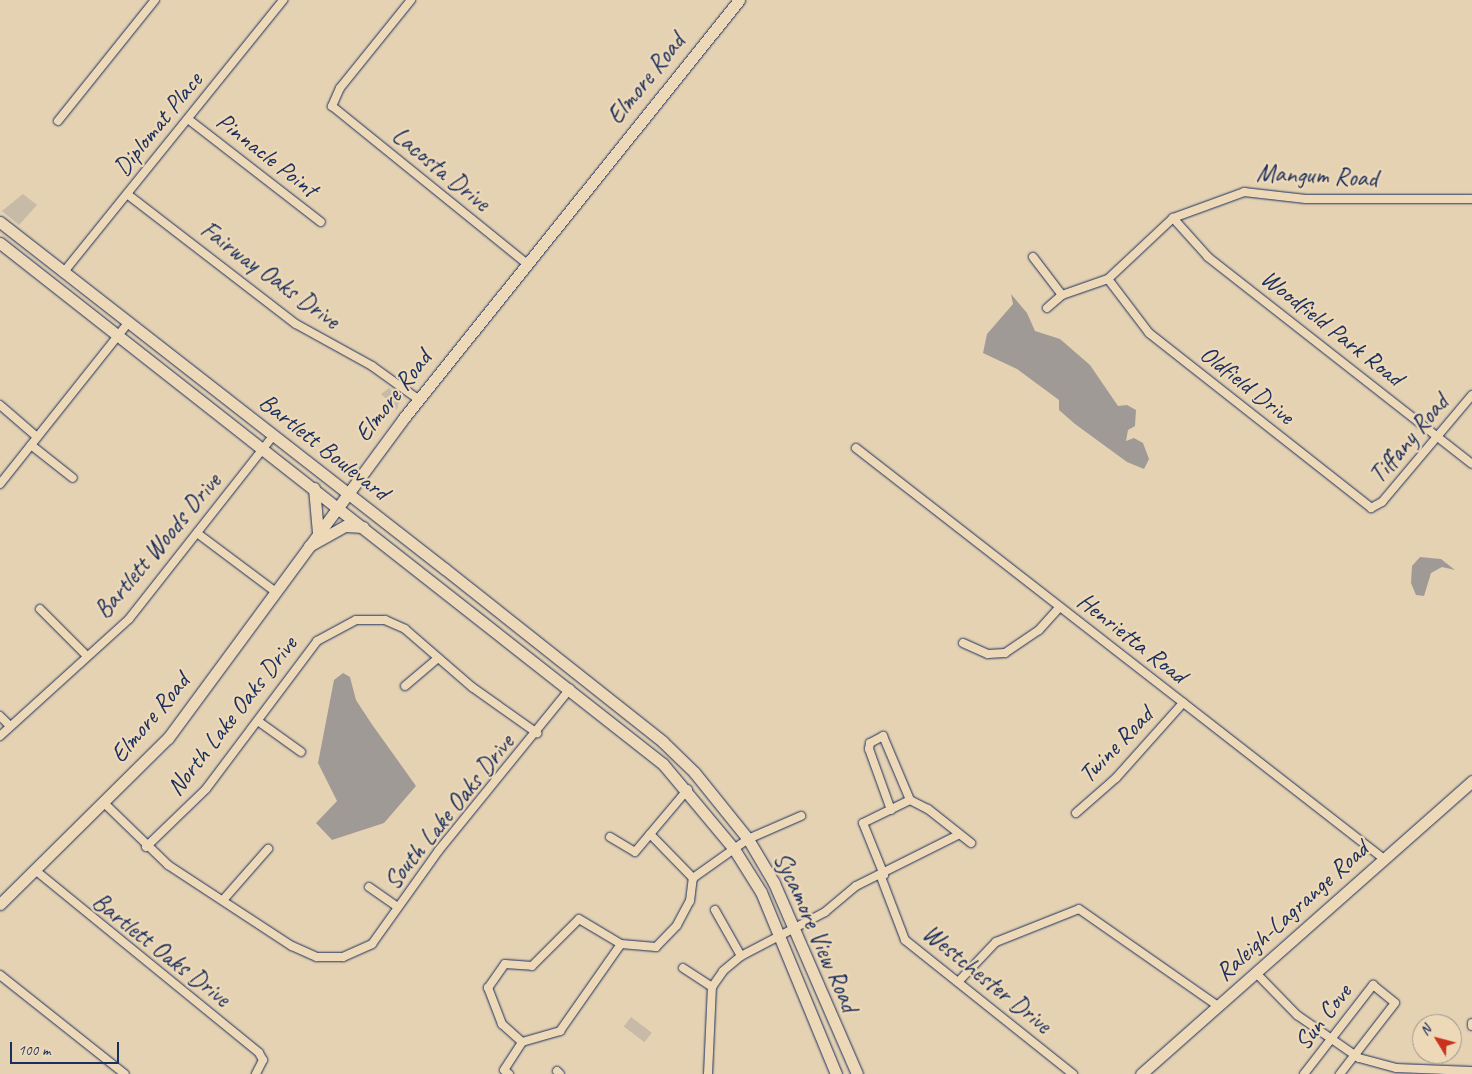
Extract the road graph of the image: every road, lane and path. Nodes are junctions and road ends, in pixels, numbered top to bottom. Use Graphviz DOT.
graph roads {
  1 [pos="155,0"];
  2 [pos="283,0"];
  3 [pos="411,0"];
  4 [pos="739,0"];
  5 [pos="188,118"];
  6 [pos="58,121"];
  7 [pos="127,194"];
  8 [pos="1472,199"];
  9 [pos="1173,218"];
  10 [pos="0,222"];
  11 [pos="321,222"];
  12 [pos="0,243"];
  13 [pos="1033,257"];
  14 [pos="527,264"];
  15 [pos="64,273"];
  16 [pos="1108,279"];
  17 [pos="1062,295"];
  18 [pos="1047,308"];
  19 [pos="128,323"];
  20 [pos="118,335"];
  21 [pos="1472,395"];
  22 [pos="418,399"];
  23 [pos="0,405"];
  24 [pos="273,436"];
  25 [pos="1437,436"];
  26 [pos="38,437"];
  27 [pos="31,445"];
  28 [pos="264,448"];
  29 [pos="856,448"];
  30 [pos="1472,464"];
  31 [pos="72,478"];
  32 [pos="0,484"];
  33 [pos="313,487"];
  34 [pos="348,493"];
  35 [pos="338,507"];
  36 [pos="1374,508"];
  37 [pos="364,527"];
  38 [pos="318,532"];
  39 [pos="197,533"];
  40 [pos="307,547"];
  41 [pos="276,592"];
  42 [pos="483,600"];
  43 [pos="1060,606"];
  44 [pos="40,609"];
  45 [pos="473,612"];
  46 [pos="963,643"];
  47 [pos="86,655"];
  48 [pos="437,659"];
  49 [pos="405,686"];
  50 [pos="570,688"];
  51 [pos="1183,703"];
  52 [pos="620,708"];
  53 [pos="0,716"];
  54 [pos="610,719"];
  55 [pos="258,721"];
  56 [pos="10,726"];
  57 [pos="537,733"];
  58 [pos="0,736"];
  59 [pos="664,742"];
  60 [pos="301,752"];
  61 [pos="653,756"];
  62 [pos="1472,781"];
  63 [pos="688,790"];
  64 [pos="910,800"];
  65 [pos="104,803"];
  66 [pos="891,810"];
  67 [pos="1076,813"];
  68 [pos="801,816"];
  69 [pos="650,834"];
  70 [pos="958,835"];
  71 [pos="610,837"];
  72 [pos="741,844"];
  73 [pos="971,844"];
  74 [pos="146,846"];
  75 [pos="268,849"];
  76 [pos="1384,859"];
  77 [pos="35,870"];
  78 [pos="882,876"];
  79 [pos="693,878"];
  80 [pos="369,887"];
  81 [pos="224,899"];
  82 [pos="0,904"];
  83 [pos="398,907"];
  84 [pos="715,910"];
  85 [pos="785,932"];
  86 [pos="621,944"];
  87 [pos="741,956"];
  88 [pos="683,968"];
  89 [pos="1256,973"];
  90 [pos="0,975"];
  91 [pos="958,982"];
  92 [pos="712,987"];
  93 [pos="1218,1006"];
  94 [pos="1332,1037"];
  95 [pos="522,1042"];
  96 [pos="1356,1055"];
  97 [pos="1472,1071"];
  98 [pos="125,1074"];
  99 [pos="256,1074"];
  100 [pos="509,1074"];
  101 [pos="708,1074"];
  102 [pos="836,1074"];
  103 [pos="856,1074"];
  104 [pos="1073,1074"];
  105 [pos="1141,1074"];
  106 [pos="1304,1074"];
  107 [pos="1340,1074"];
  1 -- 6 [label="street"];
  2 -- 5 [label="street, Diplomat Place"];
  3 -- 14 [label="street, Lacosta Drive"];
  4 -- 14 [label="main road, Elmore Road"];
  5 -- 7 [label="street, Diplomat Place"];
  5 -- 11 [label="street, Pinnacle Point"];
  7 -- 15 [label="street, Diplomat Place"];
  7 -- 22 [label="street, Fairway Oaks Drive"];
  8 -- 9 [label="street, Mangum Road"];
  9 -- 16 [label="street, Mangum Road"];
  9 -- 25 [label="street, Woodfield Park Road"];
  10 -- 15 [label="main road, Bartlett Boulevard"];
  12 -- 20 [label="main road, Bartlett Boulevard"];
  13 -- 17 [label="street"];
  14 -- 22 [label="main road, Elmore Road"];
  15 -- 19 [label="main road, Bartlett Boulevard"];
  16 -- 17 [label="street, Mangum Road"];
  16 -- 36 [label="street, Oldfield Drive"];
  17 -- 18 [label="street, Mangum Road"];
  19 -- 20 [label="street"];
  19 -- 24 [label="main road, Bartlett Boulevard"];
  20 -- 26 [label="street"];
  20 -- 28 [label="main road, Bartlett Boulevard"];
  21 -- 25 [label="street, Tiffany Road"];
  22 -- 34 [label="main road, Elmore Road"];
  23 -- 26 [label="street"];
  24 -- 28 [label="street, Bartlett Woods Drive"];
  24 -- 34 [label="main road, Bartlett Boulevard"];
  25 -- 30 [label="street, Woodfield Park Road"];
  25 -- 36 [label="street, Tiffany Road"];
  26 -- 27 [label="street"];
  27 -- 31 [label="street"];
  27 -- 32 [label="street"];
  28 -- 33 [label="main road, Bartlett Boulevard"];
  28 -- 39 [label="street, Bartlett Woods Drive"];
  29 -- 43 [label="street, Henrietta Road"];
  33 -- 35 [label="main road, Bartlett Boulevard"];
  33 -- 38 [label="main road"];
  34 -- 35 [label="main road, Elmore Road"];
  34 -- 42 [label="main road, Bartlett Boulevard"];
  35 -- 37 [label="main road, Bartlett Boulevard"];
  35 -- 38 [label="main road, Elmore Road"];
  37 -- 40 [label="main road"];
  37 -- 45 [label="main road, Bartlett Boulevard"];
  38 -- 40 [label="main road, Elmore Road"];
  39 -- 41 [label="street"];
  39 -- 47 [label="street, Bartlett Woods Drive"];
  40 -- 41 [label="main road, Elmore Road"];
  41 -- 65 [label="main road, Elmore Road"];
  42 -- 45 [label="main road"];
  42 -- 52 [label="main road, Bartlett Boulevard"];
  43 -- 46 [label="street"];
  43 -- 51 [label="street, Henrietta Road"];
  44 -- 47 [label="street"];
  45 -- 50 [label="main road, Bartlett Boulevard"];
  47 -- 56 [label="street, Bartlett Woods Drive"];
  48 -- 49 [label="street"];
  48 -- 55 [label="street, North Lake Oaks Drive"];
  48 -- 57 [label="street"];
  50 -- 54 [label="main road, Bartlett Boulevard"];
  50 -- 57 [label="street, South Lake Oaks Drive"];
  51 -- 67 [label="street, Twine Road"];
  51 -- 76 [label="street, Henrietta Road"];
  52 -- 59 [label="main road, Sycamore View Road"];
  53 -- 56 [label="street"];
  54 -- 61 [label="main road, Sycamore View Road"];
  55 -- 60 [label="street"];
  55 -- 74 [label="street, North Lake Oaks Drive"];
  56 -- 58 [label="street, Bartlett Woods Drive"];
  57 -- 83 [label="street, South Lake Oaks Drive"];
  59 -- 61 [label="main road"];
  59 -- 72 [label="main road, Sycamore View Road"];
  61 -- 63 [label="main road, Sycamore View Road"];
  62 -- 76 [label="main road, Raleigh-Lagrange Road"];
  63 -- 69 [label="street"];
  63 -- 72 [label="main road, Sycamore View Road"];
  64 -- 66 [label="street"];
  64 -- 66 [label="street"];
  64 -- 70 [label="street"];
  65 -- 74 [label="street"];
  65 -- 77 [label="main road, Elmore Road"];
  66 -- 78 [label="street, Westchester Drive"];
  68 -- 72 [label="street"];
  69 -- 71 [label="street"];
  69 -- 79 [label="street"];
  70 -- 73 [label="street"];
  70 -- 78 [label="street"];
  72 -- 79 [label="street"];
  72 -- 85 [label="main road, Sycamore View Road"];
  72 -- 85 [label="main road, Sycamore View Road"];
  74 -- 81 [label="street"];
  75 -- 81 [label="street"];
  76 -- 89 [label="main road, Raleigh-Lagrange Road"];
  77 -- 82 [label="main road, Elmore Road"];
  77 -- 99 [label="street, Bartlett Oaks Drive"];
  78 -- 85 [label="street"];
  78 -- 91 [label="street, Westchester Drive"];
  79 -- 86 [label="street"];
  80 -- 83 [label="street"];
  81 -- 83 [label="street, South Lake Oaks Drive"];
  84 -- 87 [label="street"];
  85 -- 87 [label="street"];
  85 -- 102 [label="main road, Sycamore View Road"];
  85 -- 103 [label="main road, Sycamore View Road"];
  86 -- 95 [label="street"];
  86 -- 95 [label="street"];
  87 -- 92 [label="street"];
  88 -- 92 [label="street"];
  89 -- 93 [label="main road, Raleigh-Lagrange Road"];
  89 -- 94 [label="street"];
  90 -- 98 [label="street"];
  91 -- 93 [label="street"];
  91 -- 104 [label="street, Westchester Drive"];
  92 -- 101 [label="street"];
  93 -- 105 [label="main road, Raleigh-Lagrange Road"];
  94 -- 96 [label="street"];
  94 -- 96 [label="street, Sun Cove"];
  94 -- 106 [label="street, Sun Cove"];
  95 -- 100 [label="street"];
  96 -- 97 [label="street"];
  96 -- 107 [label="street"];
}
